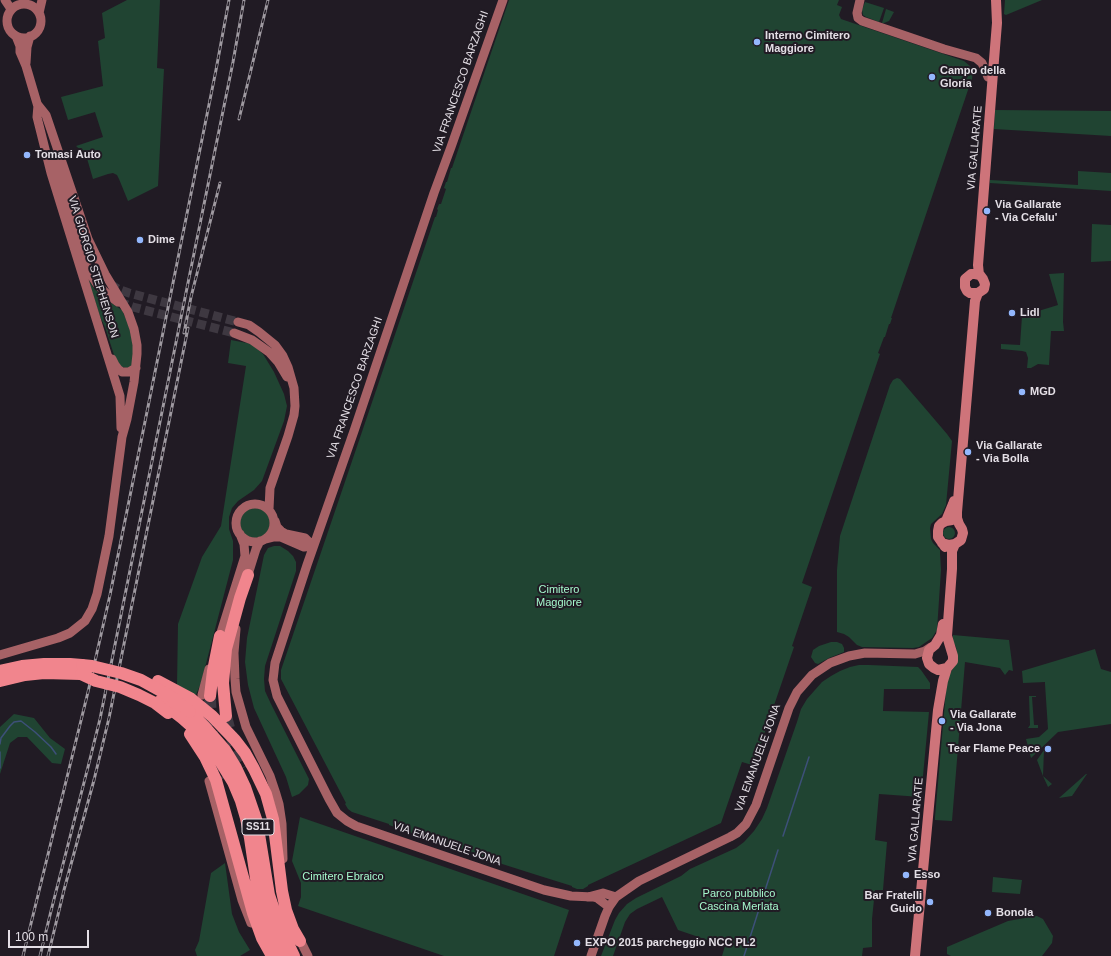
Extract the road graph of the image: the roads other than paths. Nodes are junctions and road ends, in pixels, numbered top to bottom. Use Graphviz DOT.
graph roads {
  1 [pos="5,0"];
  2 [pos="42,0"];
  3 [pos="503,0"];
  4 [pos="860,0"];
  5 [pos="990,0"];
  6 [pos="996,0"];
  7 [pos="1000,0"];
  8 [pos="11,9"];
  9 [pos="39,13"];
  10 [pos="997,23"];
  11 [pos="16,36"];
  12 [pos="30,36"];
  13 [pos="26,66"];
  14 [pos="988,77"];
  15 [pos="38,105"];
  16 [pos="80,241"];
  17 [pos="976,274"];
  18 [pos="106,281"];
  19 [pos="974,293"];
  20 [pos="118,302"];
  21 [pos="97,321"];
  22 [pos="238,322"];
  23 [pos="234,333"];
  24 [pos="136,368"];
  25 [pos="294,388"];
  26 [pos="122,437"];
  27 [pos="270,488"];
  28 [pos="255,503"];
  29 [pos="269,509"];
  30 [pos="275,521"];
  31 [pos="946,521"];
  32 [pos="322,522"];
  33 [pos="959,524"];
  34 [pos="240,534"];
  35 [pos="263,540"];
  36 [pos="298,540"];
  37 [pos="942,543"];
  38 [pos="955,544"];
  39 [pos="313,546"];
  40 [pos="307,565"];
  41 [pos="248,575"];
  42 [pos="220,636"];
  43 [pos="933,646"];
  44 [pos="950,648"];
  45 [pos="0,655"];
  46 [pos="901,655"];
  47 [pos="932,666"];
  48 [pos="947,668"];
  49 [pos="81,670"];
  50 [pos="0,671"];
  51 [pos="0,681"];
  52 [pos="206,695"];
  53 [pos="938,710"];
  54 [pos="226,716"];
  55 [pos="245,767"];
  56 [pos="222,779"];
  57 [pos="209,781"];
  58 [pos="320,781"];
  59 [pos="588,897"];
  60 [pos="616,897"];
  61 [pos="609,907"];
  62 [pos="300,941"];
  63 [pos="270,956"];
  64 [pos="282,956"];
  65 [pos="294,956"];
  66 [pos="299,956"];
  67 [pos="308,956"];
  68 [pos="591,956"];
  69 [pos="915,956"];
  1 -- 8 [label="street"];
  2 -- 9 [label="street"];
  3 -- 32 [label="street, VIA FRANCESCO BARZAGHI"];
  4 -- 14 [label="street"];
  5 -- 14 [label="main road, VIA GALLARATE"];
  6 -- 10 [label="main road, VIA GALLARATE"];
  7 -- 10 [label="main road"];
  8 -- 9 [label="street"];
  8 -- 11 [label="street"];
  9 -- 12 [label="street"];
  10 -- 17 [label="main road, VIA GALLARATE"];
  11 -- 12 [label="street"];
  11 -- 13 [label="street, VIA GIORGIO STEPHENSON"];
  12 -- 13 [label="street, VIA GIORGIO STEPHENSON"];
  13 -- 15 [label="street, VIA GIORGIO STEPHENSON"];
  14 -- 17 [label="main road, VIA GALLARATE"];
  15 -- 16 [label="street"];
  15 -- 21 [label="street, VIA GIORGIO STEPHENSON"];
  15 -- 24 [label="street, VIA GIORGIO STEPHENSON"];
  16 -- 18 [label="street"];
  16 -- 20 [label="street"];
  17 -- 19 [label="main road, VIA GALLARATE"];
  17 -- 19 [label="main road, VIA GALLARATE"];
  19 -- 31 [label="main road, VIA GALLARATE"];
  19 -- 33 [label="main road, VIA GALLARATE"];
  21 -- 24 [label="street"];
  21 -- 26 [label="street, VIA GIORGIO STEPHENSON"];
  22 -- 25 [label="street"];
  23 -- 25 [label="street"];
  24 -- 26 [label="street, VIA GIORGIO STEPHENSON"];
  25 -- 27 [label="street"];
  26 -- 45 [label="street, VIA GIORGIO STEPHENSON"];
  27 -- 28 [label="street"];
  27 -- 29 [label="street"];
  28 -- 29 [label="street"];
  28 -- 34 [label="street"];
  29 -- 30 [label="street"];
  30 -- 35 [label="street"];
  30 -- 36 [label="street"];
  31 -- 33 [label="main road"];
  31 -- 37 [label="main road, VIA GALLARATE"];
  32 -- 36 [label="street"];
  32 -- 39 [label="street, VIA FRANCESCO BARZAGHI"];
  33 -- 38 [label="main road, VIA GALLARATE"];
  34 -- 35 [label="street"];
  34 -- 42 [label="street"];
  35 -- 36 [label="street"];
  35 -- 41 [label="street"];
  36 -- 39 [label="street"];
  36 -- 40 [label="street"];
  37 -- 38 [label="main road"];
  37 -- 43 [label="main road, VIA GALLARATE"];
  38 -- 44 [label="main road, VIA GALLARATE"];
  39 -- 40 [label="street, VIA FRANCESCO BARZAGHI"];
  40 -- 58 [label="street, VIA FRANCESCO BARZAGHI"];
  41 -- 54 [label="highway"];
  41 -- 62 [label="street"];
  42 -- 52 [label="highway"];
  43 -- 44 [label="main road"];
  43 -- 46 [label="street, VIA EMANUELE JONA"];
  43 -- 47 [label="main road, VIA GALLARATE"];
  44 -- 48 [label="main road, VIA GALLARATE"];
  46 -- 47 [label="street, VIA EMANUELE JONA"];
  46 -- 60 [label="street, VIA EMANUELE JONA"];
  47 -- 48 [label="main road"];
  47 -- 53 [label="main road, VIA GALLARATE"];
  48 -- 53 [label="main road, VIA GALLARATE"];
  49 -- 50 [label="highway, SS11"];
  49 -- 51 [label="highway, SS11"];
  49 -- 62 [label="highway, bridge"];
  49 -- 63 [label="highway, bridge"];
  49 -- 64 [label="highway, SS11, bridge"];
  49 -- 65 [label="highway, SS11, bridge"];
  53 -- 69 [label="main road, VIA GALLARATE"];
  55 -- 66 [label="highway"];
  56 -- 64 [label="highway"];
  57 -- 63 [label="street"];
  58 -- 59 [label="street, VIA EMANUELE JONA"];
  59 -- 60 [label="street, VIA EMANUELE JONA"];
  59 -- 61 [label="street, VIA EMANUELE JONA"];
  60 -- 61 [label="street, VIA EMANUELE JONA"];
  61 -- 68 [label="street"];
  62 -- 67 [label="street"];
}
